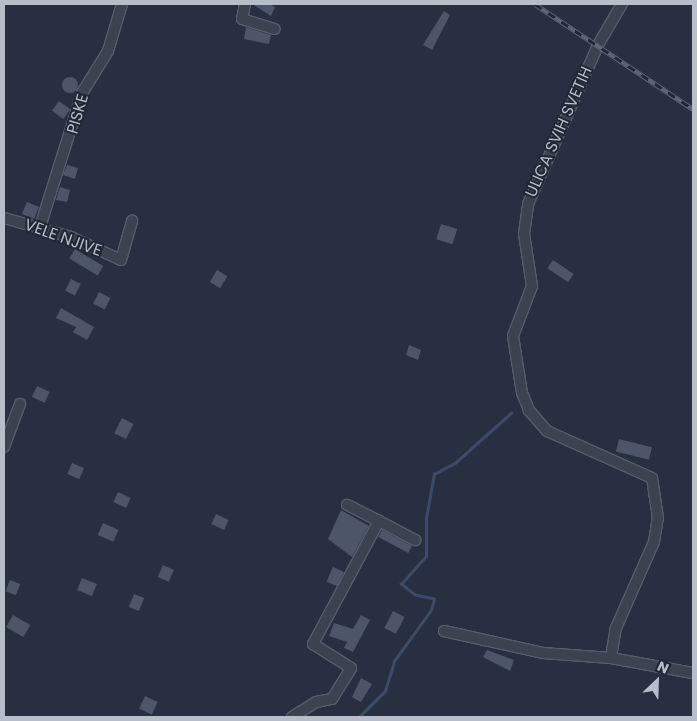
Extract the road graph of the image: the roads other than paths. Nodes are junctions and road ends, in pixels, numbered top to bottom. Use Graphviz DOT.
graph roads {
  1 [pos="122,4"];
  2 [pos="245,4"];
  3 [pos="622,4"];
  4 [pos="275,29"];
  5 [pos="4,218"];
  6 [pos="132,221"];
  7 [pos="40,227"];
  8 [pos="20,404"];
  9 [pos="4,447"];
  10 [pos="347,505"];
  11 [pos="379,522"];
  12 [pos="415,540"];
  13 [pos="444,631"];
  14 [pos="611,658"];
  15 [pos="693,673"];
  16 [pos="292,717"];
  1 -- 7 [label="street, PISKE"];
  2 -- 4 [label="street"];
  3 -- 14 [label="street, ULICA SVIH SVETIH"];
  5 -- 7 [label="street, VELE NJIVE"];
  6 -- 7 [label="street, VELE NJIVE"];
  8 -- 9 [label="street"];
  10 -- 11 [label="street"];
  11 -- 12 [label="street"];
  11 -- 16 [label="street"];
  13 -- 14 [label="street"];
  14 -- 15 [label="street"];
}
